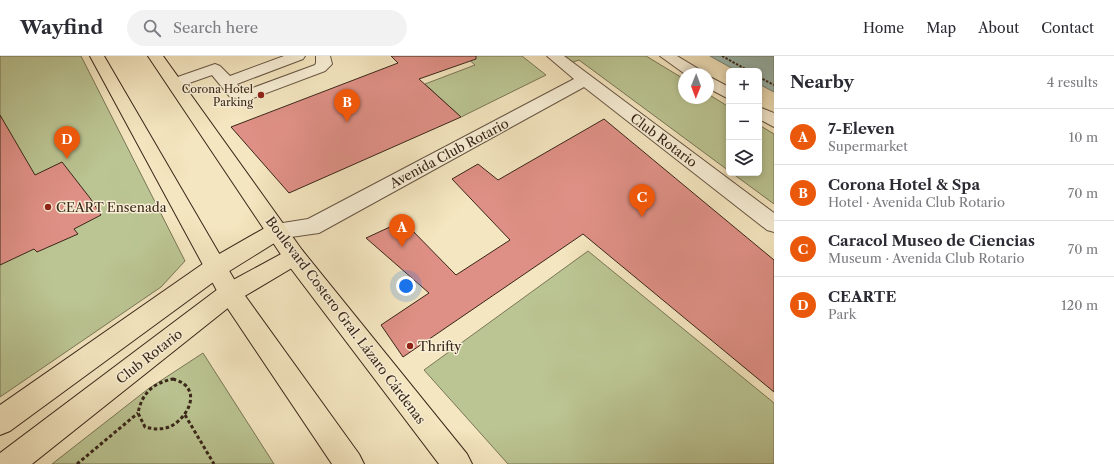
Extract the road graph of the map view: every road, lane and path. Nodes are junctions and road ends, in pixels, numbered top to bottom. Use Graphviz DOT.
graph roads {
  1 [pos="97,56"];
  2 [pos="155,56"];
  3 [pos="200,56"];
  4 [pos="298,56"];
  5 [pos="323,56"];
  6 [pos="554,56"];
  7 [pos="666,56"];
  8 [pos="722,56"];
  9 [pos="686,68"];
  10 [pos="744,68"];
  11 [pos="215,69"];
  12 [pos="762,79"];
  13 [pos="585,80"];
  14 [pos="175,83"];
  15 [pos="226,83"];
  16 [pos="714,85"];
  17 [pos="774,85"];
  18 [pos="726,92"];
  19 [pos="762,114"];
  20 [pos="774,121"];
  21 [pos="774,224"];
  22 [pos="312,227"];
  23 [pos="277,231"];
  24 [pos="294,256"];
  25 [pos="215,268"];
  26 [pos="230,293"];
  27 [pos="138,413"];
  28 [pos="184,415"];
  29 [pos="0,421"];
  30 [pos="9,464"];
  31 [pos="77,464"];
  32 [pos="214,464"];
  33 [pos="349,464"];
  34 [pos="457,464"];
  1 -- 25 [label="main road"];
  2 -- 14 [label="main road, Boulevard Costero Gral. Lázaro Cárdenas"];
  3 -- 11 [label="street"];
  4 -- 15 [label="street"];
  5 -- 15 [label="street"];
  6 -- 13 [label="street, Club Rotario"];
  7 -- 9 [label="street"];
  8 -- 10 [label="path"];
  11 -- 14 [label="street"];
  11 -- 15 [label="street"];
  12 -- 17 [label="path"];
  13 -- 21 [label="street, Club Rotario"];
  13 -- 22 [label="street, Avenida Club Rotario"];
  14 -- 23 [label="main road, Boulevard Costero Gral. Lázaro Cárdenas"];
  16 -- 18 [label="street"];
  19 -- 20 [label="street"];
  22 -- 23 [label="street, Avenida Club Rotario"];
  22 -- 24 [label="street, Avenida Club Rotario"];
  23 -- 24 [label="main road, Boulevard Costero Gral. Lázaro Cárdenas"];
  23 -- 25 [label="main road"];
  24 -- 26 [label="main road, Club Rotario"];
  24 -- 34 [label="main road, Boulevard Costero Gral. Lázaro Cárdenas"];
  25 -- 26 [label="main road"];
  25 -- 29 [label="main road"];
  26 -- 30 [label="main road, Club Rotario"];
  26 -- 33 [label="main road"];
  27 -- 28 [label="path"];
  27 -- 28 [label="path"];
  27 -- 31 [label="path"];
  28 -- 32 [label="path"];
}
